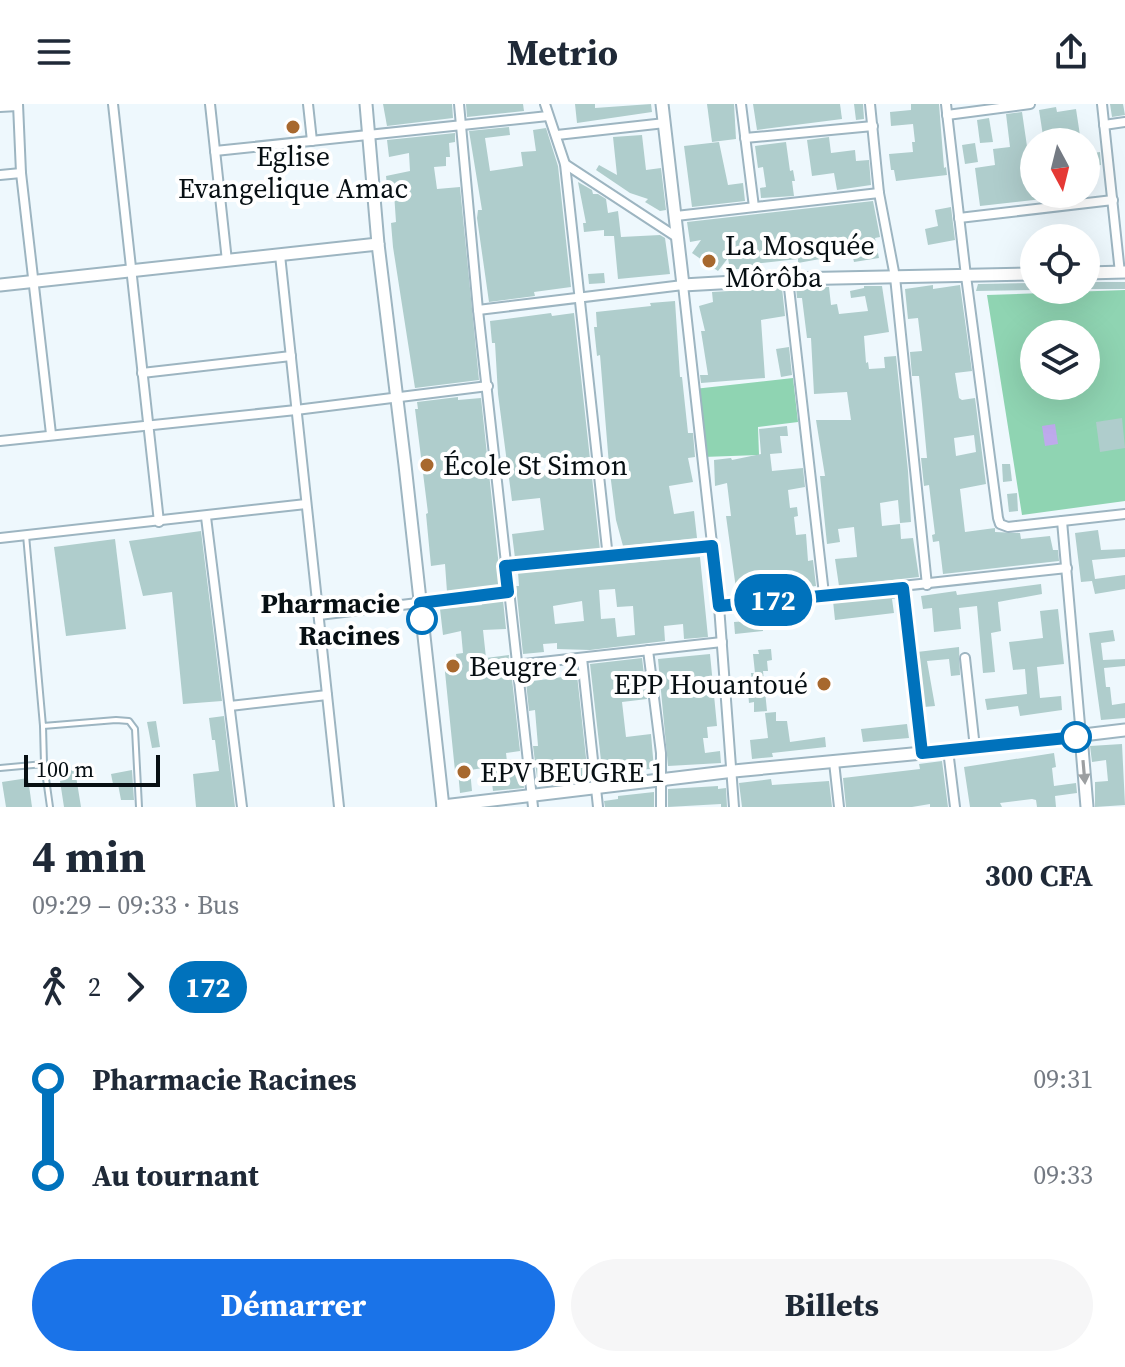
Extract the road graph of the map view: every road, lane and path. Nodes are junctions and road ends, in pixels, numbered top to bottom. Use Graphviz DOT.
graph roads {
  1 [pos="113,104"];
  2 [pos="210,104"];
  3 [pos="308,104"];
  4 [pos="366,104"];
  5 [pos="459,104"];
  6 [pos="545,104"];
  7 [pos="662,104"];
  8 [pos="741,104"];
  9 [pos="870,104"];
  10 [pos="946,104"];
  11 [pos="1030,104"];
  12 [pos="1102,104"];
  13 [pos="18,105"];
  14 [pos="0,107"];
  15 [pos="947,115"];
  16 [pos="548,116"];
  17 [pos="1125,122"];
  18 [pos="665,123"];
  19 [pos="462,125"];
  20 [pos="1104,125"];
  21 [pos="873,126"];
  22 [pos="369,135"];
  23 [pos="557,135"];
  24 [pos="745,138"];
  25 [pos="312,141"];
  26 [pos="215,151"];
  27 [pos="565,164"];
  28 [pos="21,173"];
  29 [pos="0,175"];
  30 [pos="879,193"];
  31 [pos="1113,200"];
  32 [pos="754,207"];
  33 [pos="676,216"];
  34 [pos="959,218"];
  35 [pos="678,238"];
  36 [pos="378,244"];
  37 [pos="280,255"];
  38 [pos="227,261"];
  39 [pos="131,271"];
  40 [pos="1123,272"];
  41 [pos="1100,273"];
  42 [pos="1020,274"];
  43 [pos="966,276"];
  44 [pos="895,277"];
  45 [pos="788,279"];
  46 [pos="33,281"];
  47 [pos="0,285"];
  48 [pos="683,285"];
  49 [pos="581,298"];
  50 [pos="478,310"];
  51 [pos="291,356"];
  52 [pos="142,373"];
  53 [pos="488,386"];
  54 [pos="396,398"];
  55 [pos="296,410"];
  56 [pos="148,424"];
  57 [pos="51,434"];
  58 [pos="0,441"];
  59 [pos="306,504"];
  60 [pos="1125,514"];
  61 [pos="206,517"];
  62 [pos="1062,521"];
  63 [pos="159,522"];
  64 [pos="26,535"];
  65 [pos="0,538"];
  66 [pos="712,546"];
  67 [pos="608,558"];
  68 [pos="505,566"];
  69 [pos="1067,568"];
  70 [pos="927,585"];
  71 [pos="903,588"];
  72 [pos="508,592"];
  73 [pos="824,594"];
  74 [pos="420,603"];
  75 [pos="719,606"];
  76 [pos="319,615"];
  77 [pos="722,642"];
  78 [pos="648,650"];
  79 [pos="582,658"];
  80 [pos="965,658"];
  81 [pos="515,665"];
  82 [pos="327,695"];
  83 [pos="230,706"];
  84 [pos="43,726"];
  85 [pos="1125,730"];
  86 [pos="1081,736"];
  87 [pos="975,748"];
  88 [pos="948,750"];
  89 [pos="922,753"];
  90 [pos="834,762"];
  91 [pos="44,764"];
  92 [pos="0,768"];
  93 [pos="734,771"];
  94 [pos="661,781"];
  95 [pos="596,788"];
  96 [pos="532,794"];
  97 [pos="443,806"];
  98 [pos="50,807"];
  99 [pos="139,807"];
  100 [pos="242,807"];
  101 [pos="339,807"];
  102 [pos="434,807"];
  103 [pos="533,807"];
  104 [pos="598,807"];
  105 [pos="661,807"];
  106 [pos="734,807"];
  107 [pos="839,807"];
  108 [pos="955,807"];
  109 [pos="1087,807"];
  1 -- 39 [label="street"];
  2 -- 26 [label="street"];
  3 -- 25 [label="street"];
  4 -- 22 [label="street"];
  5 -- 19 [label="street"];
  6 -- 16 [label="street"];
  7 -- 18 [label="street"];
  8 -- 24 [label="street"];
  9 -- 21 [label="street"];
  10 -- 15 [label="street"];
  11 -- 15 [label="street"];
  12 -- 20 [label="street"];
  13 -- 14 [label="street"];
  13 -- 28 [label="street"];
  15 -- 34 [label="street"];
  16 -- 19 [label="street"];
  16 -- 23 [label="street"];
  17 -- 20 [label="street"];
  18 -- 23 [label="street"];
  18 -- 33 [label="street"];
  19 -- 22 [label="street"];
  19 -- 50 [label="street"];
  20 -- 31 [label="street"];
  21 -- 24 [label="street"];
  21 -- 30 [label="street"];
  22 -- 25 [label="street"];
  22 -- 36 [label="street"];
  23 -- 27 [label="street"];
  24 -- 32 [label="street"];
  25 -- 26 [label="street"];
  26 -- 38 [label="street"];
  27 -- 35 [label="street"];
  27 -- 49 [label="street"];
  28 -- 29 [label="street"];
  28 -- 46 [label="street"];
  30 -- 32 [label="street"];
  30 -- 44 [label="street"];
  31 -- 34 [label="street"];
  31 -- 40 [label="street"];
  32 -- 33 [label="street"];
  33 -- 35 [label="street"];
  34 -- 43 [label="street"];
  35 -- 48 [label="street"];
  36 -- 37 [label="street"];
  36 -- 54 [label="street"];
  37 -- 38 [label="street"];
  37 -- 51 [label="street"];
  38 -- 39 [label="street"];
  39 -- 46 [label="street"];
  39 -- 52 [label="street"];
  40 -- 41 [label="street"];
  42 -- 43 [label="street"];
  43 -- 44 [label="street"];
  43 -- 62 [label="street"];
  44 -- 45 [label="street"];
  44 -- 70 [label="street"];
  45 -- 48 [label="street"];
  45 -- 73 [label="street"];
  46 -- 47 [label="street"];
  46 -- 57 [label="street"];
  48 -- 49 [label="street"];
  48 -- 66 [label="street"];
  49 -- 50 [label="street"];
  49 -- 67 [label="street"];
  50 -- 53 [label="street"];
  51 -- 52 [label="street"];
  51 -- 55 [label="street"];
  52 -- 56 [label="street"];
  53 -- 54 [label="street"];
  53 -- 68 [label="street"];
  54 -- 55 [label="street"];
  54 -- 74 [label="street"];
  55 -- 56 [label="street"];
  55 -- 59 [label="street"];
  56 -- 57 [label="street"];
  56 -- 63 [label="street"];
  57 -- 58 [label="street"];
  59 -- 61 [label="street"];
  59 -- 76 [label="street"];
  60 -- 62 [label="street"];
  61 -- 63 [label="street"];
  61 -- 83 [label="street"];
  62 -- 69 [label="street"];
  63 -- 64 [label="street"];
  64 -- 65 [label="street"];
  64 -- 84 [label="lane"];
  66 -- 67 [label="street"];
  66 -- 75 [label="street"];
  67 -- 68 [label="street"];
  68 -- 72 [label="street"];
  69 -- 70 [label="street"];
  69 -- 86 [label="street"];
  70 -- 71 [label="street"];
  71 -- 73 [label="street"];
  71 -- 89 [label="street"];
  72 -- 74 [label="street"];
  72 -- 81 [label="street"];
  73 -- 75 [label="street"];
  74 -- 76 [label="street"];
  74 -- 97 [label="street"];
  75 -- 77 [label="street"];
  76 -- 82 [label="street"];
  77 -- 78 [label="street"];
  77 -- 93 [label="street"];
  78 -- 79 [label="street"];
  78 -- 94 [label="street"];
  79 -- 81 [label="street"];
  79 -- 95 [label="street"];
  80 -- 87 [label="street"];
  81 -- 96 [label="street"];
  82 -- 83 [label="street"];
  82 -- 101 [label="street"];
  83 -- 100 [label="street"];
  84 -- 91 [label="lane"];
  84 -- 99 [label="lane"];
  85 -- 86 [label="street"];
  86 -- 87 [label="street"];
  86 -- 109 [label="street, one-way"];
  87 -- 88 [label="street"];
  88 -- 89 [label="street"];
  88 -- 108 [label="street"];
  89 -- 90 [label="street"];
  90 -- 93 [label="street"];
  90 -- 107 [label="street"];
  91 -- 92 [label="lane"];
  91 -- 98 [label="lane"];
  93 -- 94 [label="street"];
  93 -- 106 [label="street"];
  94 -- 95 [label="street"];
  94 -- 105 [label="street"];
  95 -- 96 [label="street"];
  95 -- 104 [label="street"];
  96 -- 97 [label="street"];
  96 -- 103 [label="street"];
  97 -- 102 [label="street"];
}
